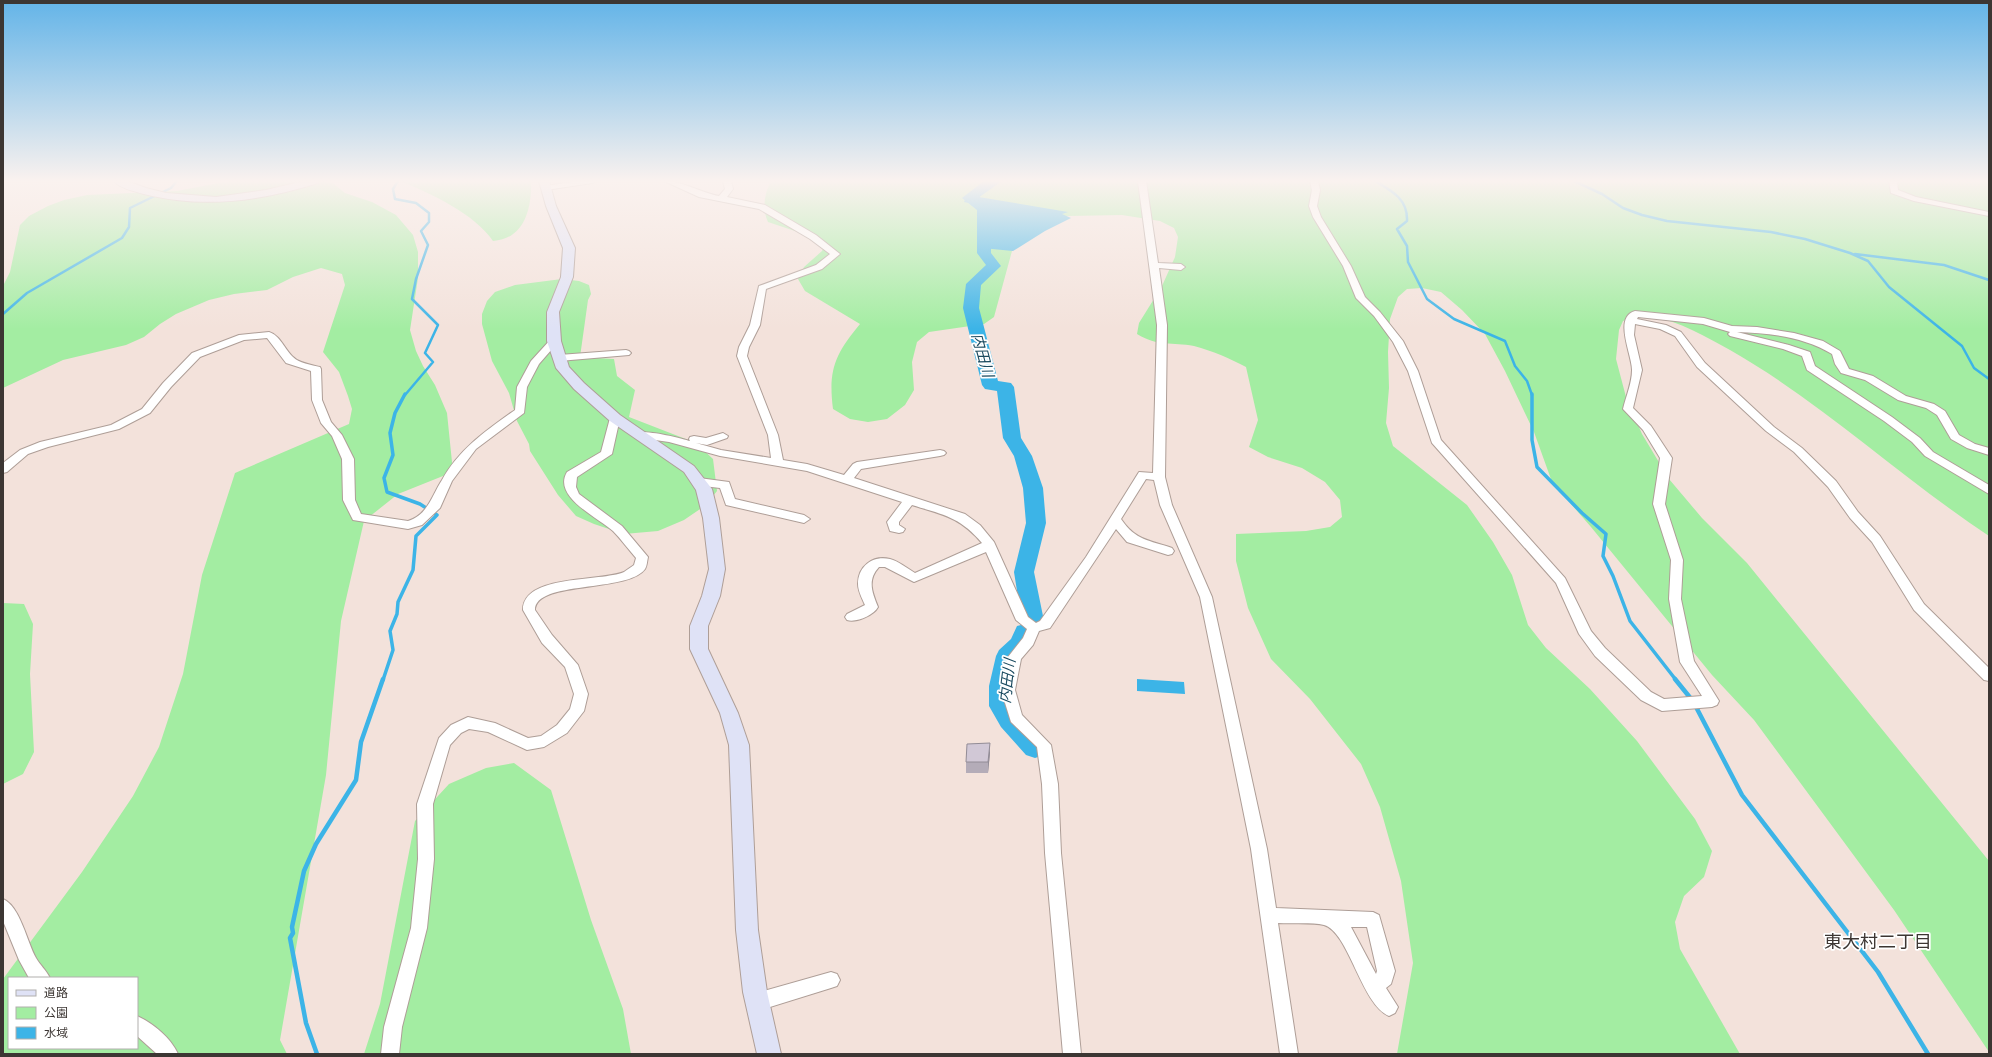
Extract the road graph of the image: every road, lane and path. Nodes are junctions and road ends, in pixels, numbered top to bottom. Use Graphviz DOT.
graph roads {
  1 [pos="562,230"];
  2 [pos="802,230"];
  3 [pos="1149,230"];
  4 [pos="1325,230"];
  5 [pos="1154,264"];
  6 [pos="1181,267"];
  7 [pos="1682,318"];
  8 [pos="1630,320"];
  9 [pos="554,341"];
  10 [pos="626,353"];
  11 [pos="559,358"];
  12 [pos="615,418"];
  13 [pos="638,435"];
  14 [pos="723,436"];
  15 [pos="661,438"];
  16 [pos="1989,452"];
  17 [pos="940,453"];
  18 [pos="778,464"];
  19 [pos="3,469"];
  20 [pos="1159,477"];
  21 [pos="847,480"];
  22 [pos="699,482"];
  23 [pos="1989,490"];
  24 [pos="907,504"];
  25 [pos="930,516"];
  26 [pos="804,519"];
  27 [pos="1116,520"];
  28 [pos="899,529"];
  29 [pos="990,544"];
  30 [pos="1168,551"];
  31 [pos="852,617"];
  32 [pos="1034,628"];
  33 [pos="1989,676"];
  34 [pos="3,907"];
  35 [pos="1268,915"];
  36 [pos="1329,918"];
  37 [pos="40,977"];
  38 [pos="831,980"];
  39 [pos="1374,988"];
  40 [pos="757,1002"];
  41 [pos="1389,1007"];
  42 [pos="138,1026"];
  43 [pos="169,1054"];
  44 [pos="390,1054"];
  45 [pos="769,1054"];
  46 [pos="1072,1054"];
  47 [pos="1289,1054"];
  1 -- 9 [label="street"];
  2 -- 18 [label="street"];
  3 -- 5 [label="street"];
  4 -- 8 [label="street"];
  5 -- 6 [label="street"];
  5 -- 20 [label="street"];
  7 -- 8 [label="street"];
  7 -- 16 [label="street"];
  7 -- 23 [label="street"];
  8 -- 33 [label="street"];
  9 -- 11 [label="street"];
  9 -- 19 [label="street"];
  10 -- 11 [label="street"];
  11 -- 12 [label="street"];
  12 -- 13 [label="street"];
  12 -- 44 [label="street"];
  13 -- 15 [label="street"];
  13 -- 22 [label="street"];
  14 -- 15 [label="street"];
  15 -- 18 [label="street"];
  17 -- 21 [label="street"];
  18 -- 21 [label="street"];
  20 -- 27 [label="street"];
  20 -- 35 [label="street"];
  21 -- 24 [label="street"];
  22 -- 26 [label="street"];
  22 -- 40 [label="street"];
  24 -- 25 [label="street"];
  24 -- 28 [label="street"];
  24 -- 29 [label="street"];
  27 -- 30 [label="street"];
  27 -- 32 [label="street"];
  29 -- 31 [label="street"];
  29 -- 32 [label="street"];
  32 -- 46 [label="street"];
  34 -- 37 [label="street"];
  35 -- 36 [label="street"];
  35 -- 47 [label="street"];
  36 -- 39 [label="street"];
  36 -- 39 [label="street"];
  38 -- 40 [label="street"];
  39 -- 41 [label="street"];
  40 -- 45 [label="street"];
  42 -- 43 [label="street"];
}
